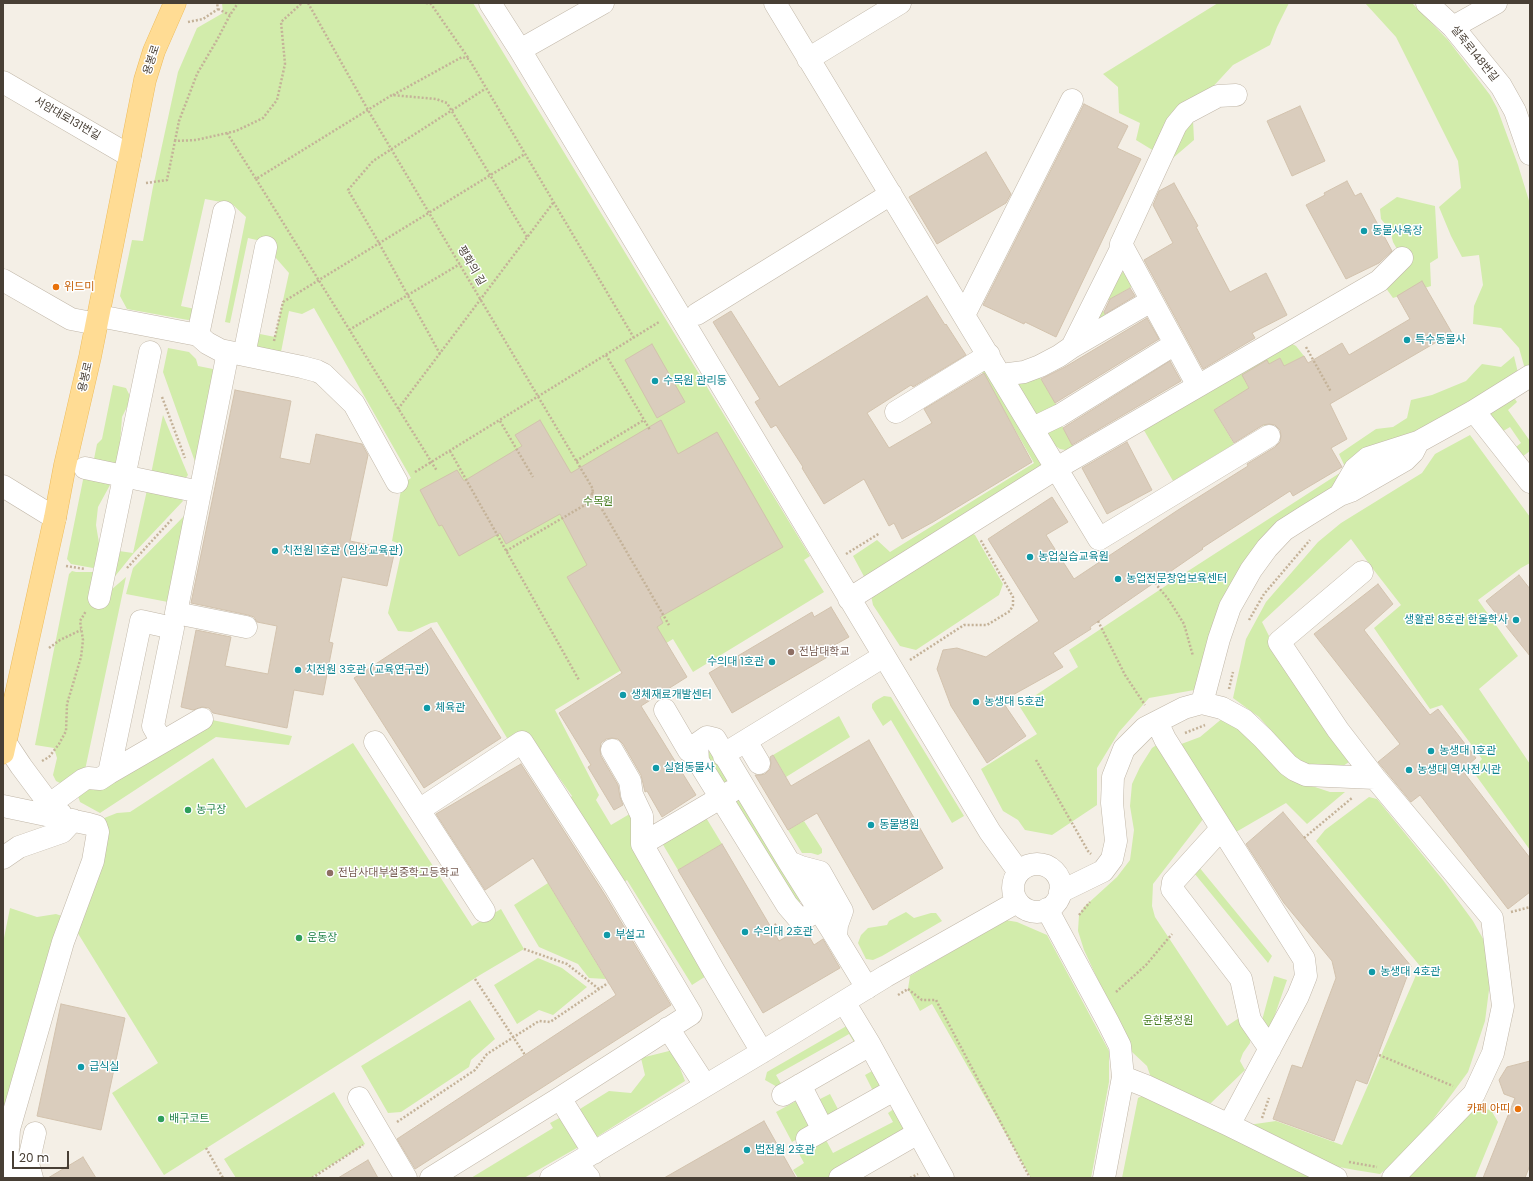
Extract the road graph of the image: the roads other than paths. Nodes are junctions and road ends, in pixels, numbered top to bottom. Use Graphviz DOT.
graph roads {
  1 [pos="175,3"];
  2 [pos="490,3"];
  3 [pos="603,3"];
  4 [pos="775,3"];
  5 [pos="900,3"];
  6 [pos="1427,3"];
  7 [pos="1496,3"];
  8 [pos="1453,27"];
  9 [pos="520,50"];
  10 [pos="808,59"];
  11 [pos="3,82"];
  12 [pos="1236,95"];
  13 [pos="1072,100"];
  14 [pos="1522,108"];
  15 [pos="1530,154"];
  16 [pos="130,156"];
  17 [pos="891,194"];
  18 [pos="224,212"];
  19 [pos="1120,244"];
  20 [pos="266,247"];
  21 [pos="1402,258"];
  22 [pos="3,280"];
  23 [pos="1151,301"];
  24 [pos="687,313"];
  25 [pos="964,315"];
  26 [pos="98,320"];
  27 [pos="198,334"];
  28 [pos="1175,344"];
  29 [pos="1072,347"];
  30 [pos="150,352"];
  31 [pos="236,353"];
  32 [pos="989,355"];
  33 [pos="1001,375"];
  34 [pos="1527,384"];
  35 [pos="1198,386"];
  36 [pos="1474,411"];
  37 [pos="896,412"];
  38 [pos="1033,428"];
  39 [pos="1270,436"];
  40 [pos="85,468"];
  41 [pos="1057,468"];
  42 [pos="124,476"];
  43 [pos="397,482"];
  44 [pos="1530,482"];
  45 [pos="3,486"];
  46 [pos="200,492"];
  47 [pos="55,518"];
  48 [pos="1362,572"];
  49 [pos="99,598"];
  50 [pos="849,599"];
  51 [pos="246,627"];
  52 [pos="889,664"];
  53 [pos="1202,703"];
  54 [pos="665,710"];
  55 [pos="202,719"];
  56 [pos="1157,722"];
  57 [pos="5,736"];
  58 [pos="746,741"];
  59 [pos="162,742"];
  60 [pos="375,742"];
  61 [pos="612,750"];
  62 [pos="697,754"];
  63 [pos="724,756"];
  64 [pos="759,763"];
  65 [pos="109,772"];
  66 [pos="1375,778"];
  67 [pos="742,785"];
  68 [pos="721,798"];
  69 [pos="50,804"];
  70 [pos="3,806"];
  71 [pos="419,810"];
  72 [pos="76,821"];
  73 [pos="1221,829"];
  74 [pos="642,844"];
  75 [pos="3,858"];
  76 [pos="788,862"];
  77 [pos="1019,872"];
  78 [pos="1060,892"];
  79 [pos="1017,902"];
  80 [pos="1047,909"];
  81 [pos="819,910"];
  82 [pos="484,912"];
  83 [pos="836,937"];
  84 [pos="866,988"];
  85 [pos="844,1002"];
  86 [pos="668,1028"];
  87 [pos="870,1045"];
  88 [pos="1270,1049"];
  89 [pos="762,1052"];
  90 [pos="1123,1077"];
  91 [pos="705,1085"];
  92 [pos="894,1090"];
  93 [pos="359,1098"];
  94 [pos="560,1098"];
  95 [pos="1229,1125"];
  96 [pos="35,1133"];
  97 [pos="918,1133"];
  98 [pos="587,1170"];
  99 [pos="1396,1175"];
  100 [pos="12,1178"];
  101 [pos="32,1178"];
  102 [pos="406,1178"];
  103 [pos="431,1178"];
  104 [pos="551,1178"];
  105 [pos="840,1178"];
  106 [pos="943,1178"];
  107 [pos="1104,1178"];
  108 [pos="1336,1178"];
  1 -- 16 [label="main road, 용봉로"];
  2 -- 9 [label="street"];
  3 -- 9 [label="street"];
  4 -- 10 [label="street"];
  5 -- 10 [label="street"];
  6 -- 8 [label="street, 설죽로148번길"];
  7 -- 8 [label="street"];
  8 -- 14 [label="street, 설죽로148번길"];
  9 -- 24 [label="street"];
  10 -- 17 [label="street"];
  11 -- 16 [label="street, 서암대로131번길"];
  12 -- 19 [label="street"];
  13 -- 25 [label="street"];
  14 -- 15 [label="street, 설죽로148번길"];
  16 -- 26 [label="main road, 용봉로"];
  17 -- 24 [label="street"];
  17 -- 25 [label="street"];
  18 -- 27 [label="street"];
  19 -- 23 [label="street"];
  19 -- 29 [label="street"];
  20 -- 31 [label="street"];
  21 -- 35 [label="street"];
  22 -- 26 [label="street"];
  23 -- 28 [label="street"];
  23 -- 29 [label="street"];
  24 -- 50 [label="street"];
  25 -- 32 [label="street"];
  26 -- 27 [label="street"];
  26 -- 47 [label="main road, 용봉로"];
  27 -- 31 [label="street"];
  28 -- 35 [label="street"];
  28 -- 38 [label="street"];
  29 -- 33 [label="street"];
  30 -- 42 [label="street"];
  31 -- 43 [label="street"];
  31 -- 46 [label="street"];
  32 -- 33 [label="street"];
  32 -- 37 [label="street"];
  33 -- 38 [label="street"];
  34 -- 36 [label="street"];
  35 -- 41 [label="street"];
  36 -- 44 [label="street"];
  36 -- 53 [label="street"];
  38 -- 41 [label="street"];
  39 -- 41 [label="street"];
  40 -- 42 [label="street"];
  41 -- 50 [label="street"];
  42 -- 46 [label="street"];
  42 -- 49 [label="street"];
  45 -- 47 [label="street"];
  46 -- 51 [label="street"];
  47 -- 57 [label="main road, 용봉로"];
  48 -- 66 [label="street"];
  50 -- 52 [label="street"];
  52 -- 58 [label="street"];
  52 -- 77 [label="street"];
  53 -- 56 [label="street"];
  53 -- 66 [label="street"];
  54 -- 62 [label="street"];
  55 -- 59 [label="street"];
  56 -- 73 [label="street"];
  56 -- 78 [label="street"];
  57 -- 69 [label="street"];
  58 -- 63 [label="street"];
  58 -- 64 [label="street"];
  59 -- 65 [label="street"];
  59 -- 65 [label="street"];
  60 -- 71 [label="street"];
  61 -- 74 [label="street"];
  62 -- 63 [label="street"];
  62 -- 68 [label="street"];
  63 -- 67 [label="street"];
  65 -- 69 [label="street"];
  66 -- 99 [label="street"];
  67 -- 68 [label="street"];
  67 -- 76 [label="street"];
  68 -- 74 [label="street"];
  68 -- 81 [label="street"];
  69 -- 72 [label="street"];
  70 -- 72 [label="street"];
  71 -- 82 [label="street"];
  71 -- 86 [label="street"];
  72 -- 75 [label="street"];
  72 -- 100 [label="street"];
  73 -- 88 [label="street"];
  73 -- 88 [label="street"];
  74 -- 89 [label="street"];
  76 -- 81 [label="street"];
  76 -- 83 [label="street"];
  77 -- 78 [label="street"];
  77 -- 79 [label="street"];
  78 -- 80 [label="street"];
  79 -- 80 [label="street"];
  79 -- 84 [label="street"];
  80 -- 90 [label="street"];
  81 -- 83 [label="street"];
  83 -- 84 [label="street"];
  84 -- 85 [label="street"];
  85 -- 87 [label="street"];
  85 -- 89 [label="street"];
  86 -- 91 [label="street"];
  86 -- 94 [label="street"];
  87 -- 92 [label="street"];
  87 -- 92 [label="street"];
  88 -- 95 [label="street"];
  89 -- 91 [label="street"];
  90 -- 95 [label="street"];
  90 -- 107 [label="street"];
  91 -- 98 [label="street"];
  92 -- 97 [label="street"];
  93 -- 102 [label="street"];
  94 -- 98 [label="street"];
  94 -- 103 [label="street"];
  95 -- 108 [label="street"];
  96 -- 101 [label="street"];
  97 -- 105 [label="street"];
  97 -- 106 [label="street"];
  98 -- 104 [label="street"];
}
